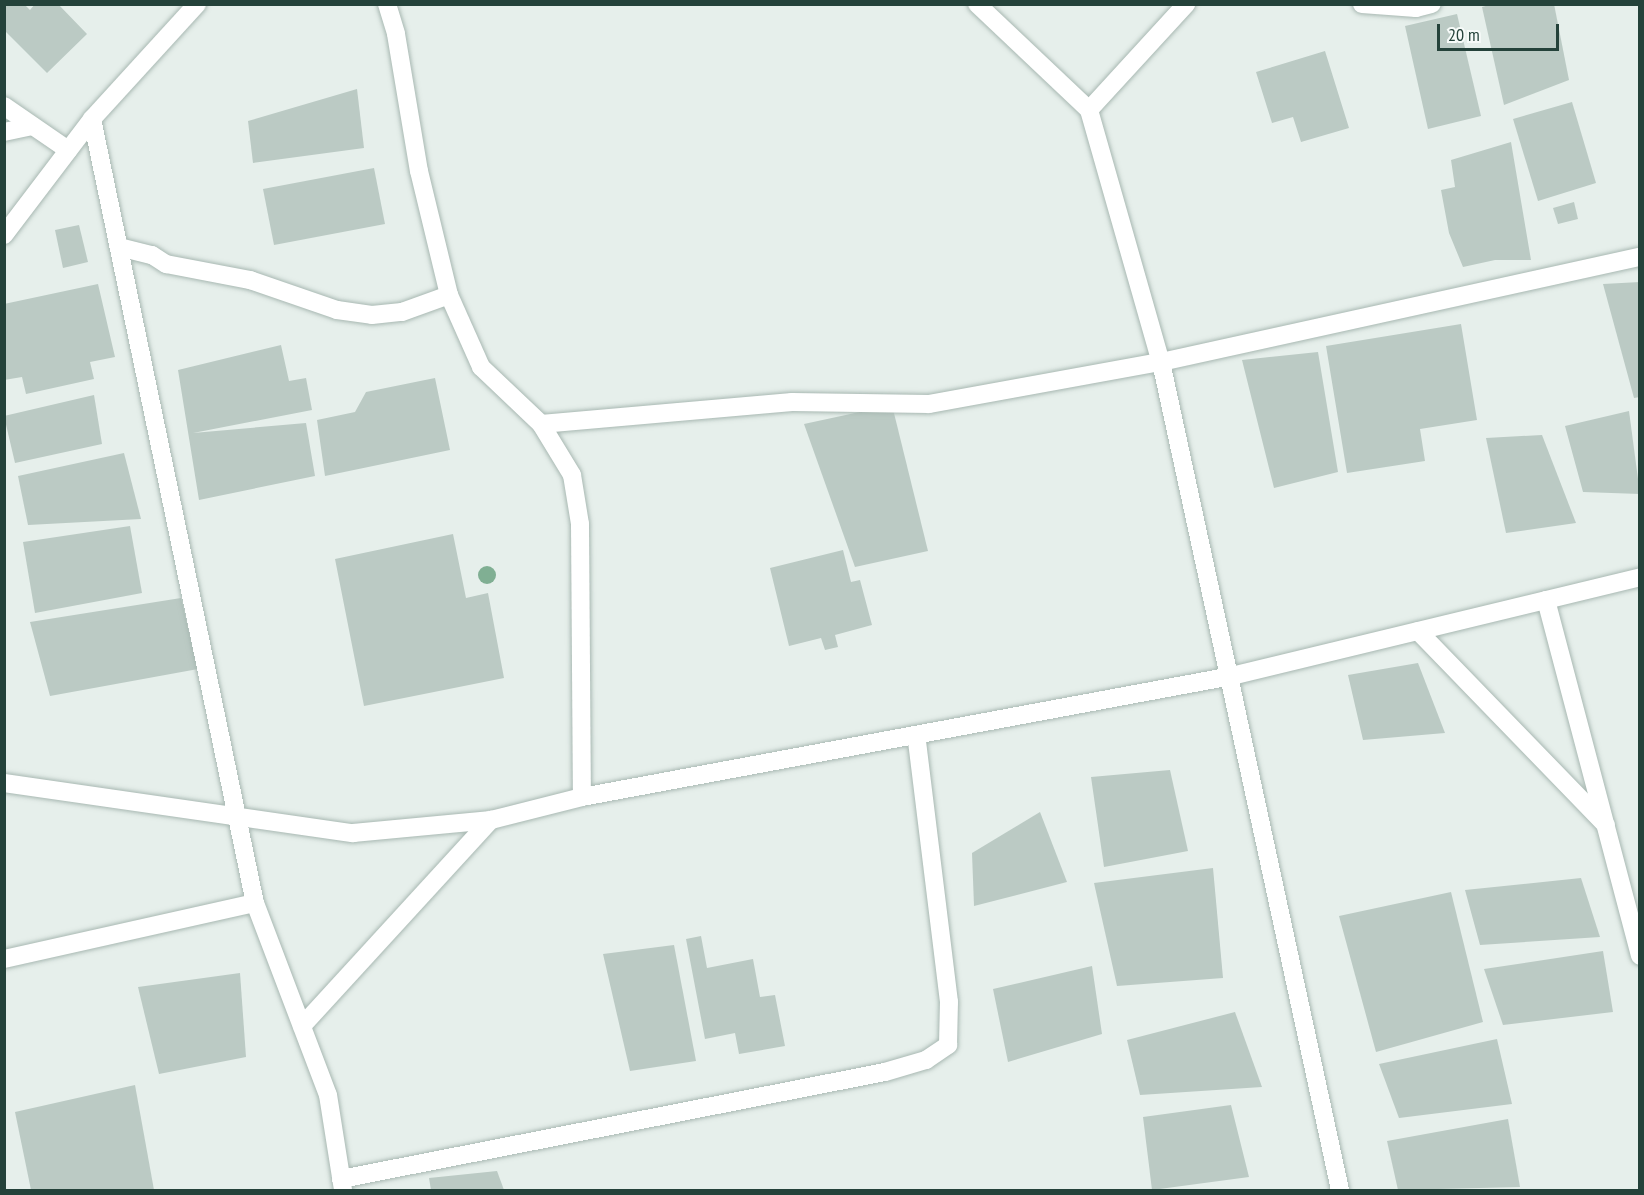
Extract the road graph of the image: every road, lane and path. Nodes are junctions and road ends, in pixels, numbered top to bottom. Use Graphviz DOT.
graph roads {
  1 [pos="197,4"];
  2 [pos="387,4"];
  3 [pos="977,4"];
  4 [pos="1186,4"];
  5 [pos="1362,4"];
  6 [pos="1432,4"];
  7 [pos="4,106"];
  8 [pos="1089,110"];
  9 [pos="92,119"];
  10 [pos="32,126"];
  11 [pos="4,132"];
  12 [pos="68,150"];
  13 [pos="4,235"];
  14 [pos="119,247"];
  15 [pos="1640,257"];
  16 [pos="449,295"];
  17 [pos="1161,362"];
  18 [pos="541,424"];
  19 [pos="1640,577"];
  20 [pos="1546,600"];
  21 [pos="1418,631"];
  22 [pos="1232,676"];
  23 [pos="916,735"];
  24 [pos="4,783"];
  25 [pos="582,797"];
  26 [pos="237,818"];
  27 [pos="491,820"];
  28 [pos="1608,826"];
  29 [pos="255,903"];
  30 [pos="1635,915"];
  31 [pos="1640,956"];
  32 [pos="4,959"];
  33 [pos="302,1026"];
  34 [pos="342,1185"];
  35 [pos="1340,1191"];
  1 -- 9 [label="street"];
  2 -- 16 [label="street"];
  3 -- 8 [label="street"];
  4 -- 8 [label="street"];
  5 -- 6 [label="street"];
  7 -- 10 [label="street"];
  8 -- 17 [label="street"];
  9 -- 12 [label="street"];
  9 -- 14 [label="street"];
  10 -- 11 [label="street"];
  10 -- 12 [label="street"];
  12 -- 13 [label="street"];
  14 -- 16 [label="street"];
  14 -- 26 [label="street"];
  15 -- 17 [label="street"];
  16 -- 18 [label="street"];
  17 -- 18 [label="street"];
  17 -- 22 [label="street"];
  18 -- 25 [label="street"];
  19 -- 20 [label="street"];
  20 -- 21 [label="street"];
  20 -- 28 [label="street"];
  21 -- 22 [label="street"];
  21 -- 28 [label="street"];
  22 -- 23 [label="street"];
  22 -- 35 [label="street"];
  23 -- 25 [label="street"];
  23 -- 34 [label="street"];
  24 -- 26 [label="street"];
  25 -- 27 [label="street"];
  26 -- 27 [label="street"];
  26 -- 29 [label="street"];
  27 -- 33 [label="street"];
  28 -- 30 [label="street"];
  29 -- 32 [label="street"];
  29 -- 33 [label="street"];
  30 -- 31 [label="street"];
  33 -- 34 [label="street"];
}
